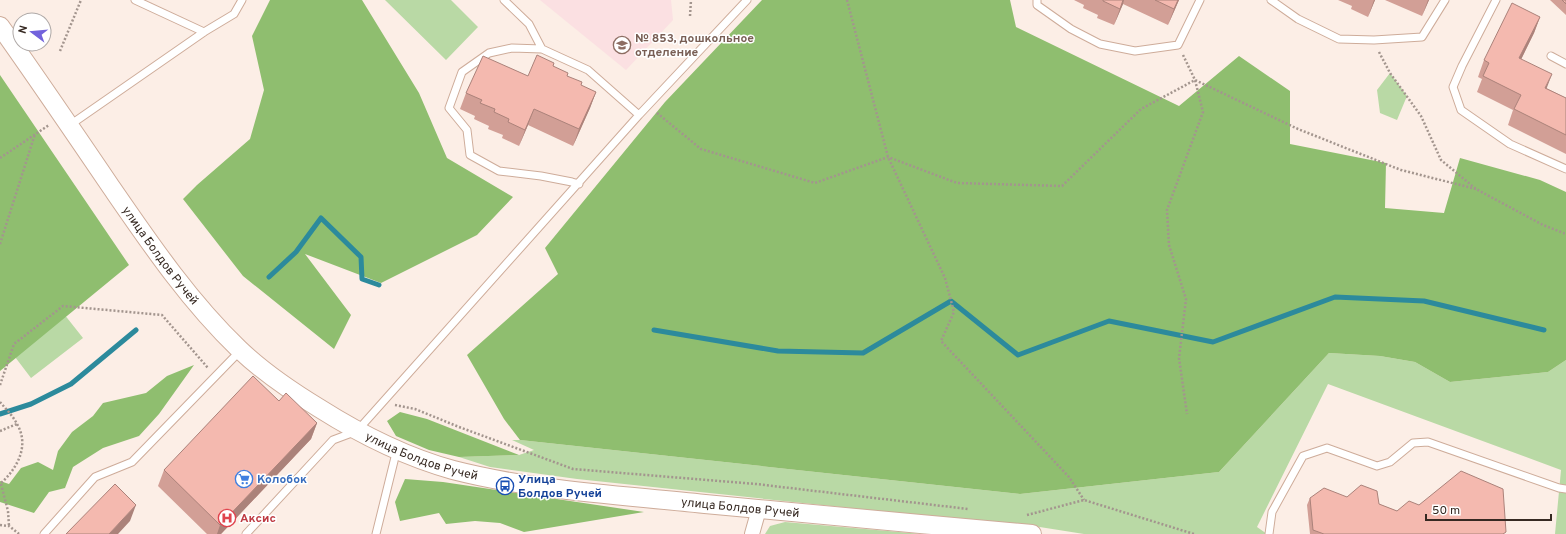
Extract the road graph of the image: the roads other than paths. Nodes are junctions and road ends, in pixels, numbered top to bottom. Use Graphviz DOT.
graph roads {
  1 [pos="135,0"];
  2 [pos="242,0"];
  3 [pos="504,0"];
  4 [pos="747,0"];
  5 [pos="1037,0"];
  6 [pos="1200,0"];
  7 [pos="1445,0"];
  8 [pos="1496,0"];
  9 [pos="1275,1"];
  10 [pos="0,26"];
  11 [pos="204,32"];
  12 [pos="542,50"];
  13 [pos="1551,56"];
  14 [pos="1566,64"];
  15 [pos="639,115"];
  16 [pos="66,120"];
  17 [pos="1566,169"];
  18 [pos="579,184"];
  19 [pos="240,351"];
  20 [pos="357,431"];
  21 [pos="397,449"];
  22 [pos="1566,489"];
  23 [pos="759,509"];
  24 [pos="44,534"];
  25 [pos="246,534"];
  26 [pos="376,534"];
  27 [pos="752,534"];
  28 [pos="1032,534"];
  29 [pos="1269,534"];
  1 -- 11 [label="lane"];
  2 -- 11 [label="lane"];
  3 -- 12 [label="lane"];
  4 -- 15 [label="lane"];
  5 -- 6 [label="lane"];
  7 -- 9 [label="lane"];
  8 -- 17 [label="lane"];
  10 -- 16 [label="street, улица Болдов Ручей"];
  11 -- 16 [label="lane"];
  12 -- 15 [label="lane"];
  12 -- 18 [label="lane"];
  13 -- 14 [label="lane"];
  15 -- 18 [label="lane"];
  16 -- 19 [label="street, улица Болдов Ручей"];
  18 -- 20 [label="lane"];
  19 -- 20 [label="street, улица Болдов Ручей"];
  19 -- 24 [label="lane"];
  20 -- 21 [label="street, улица Болдов Ручей"];
  20 -- 25 [label="lane"];
  21 -- 23 [label="street, улица Болдов Ручей"];
  21 -- 26 [label="lane"];
  22 -- 29 [label="lane"];
  23 -- 27 [label="street"];
  23 -- 28 [label="street, улица Болдов Ручей"];
}
